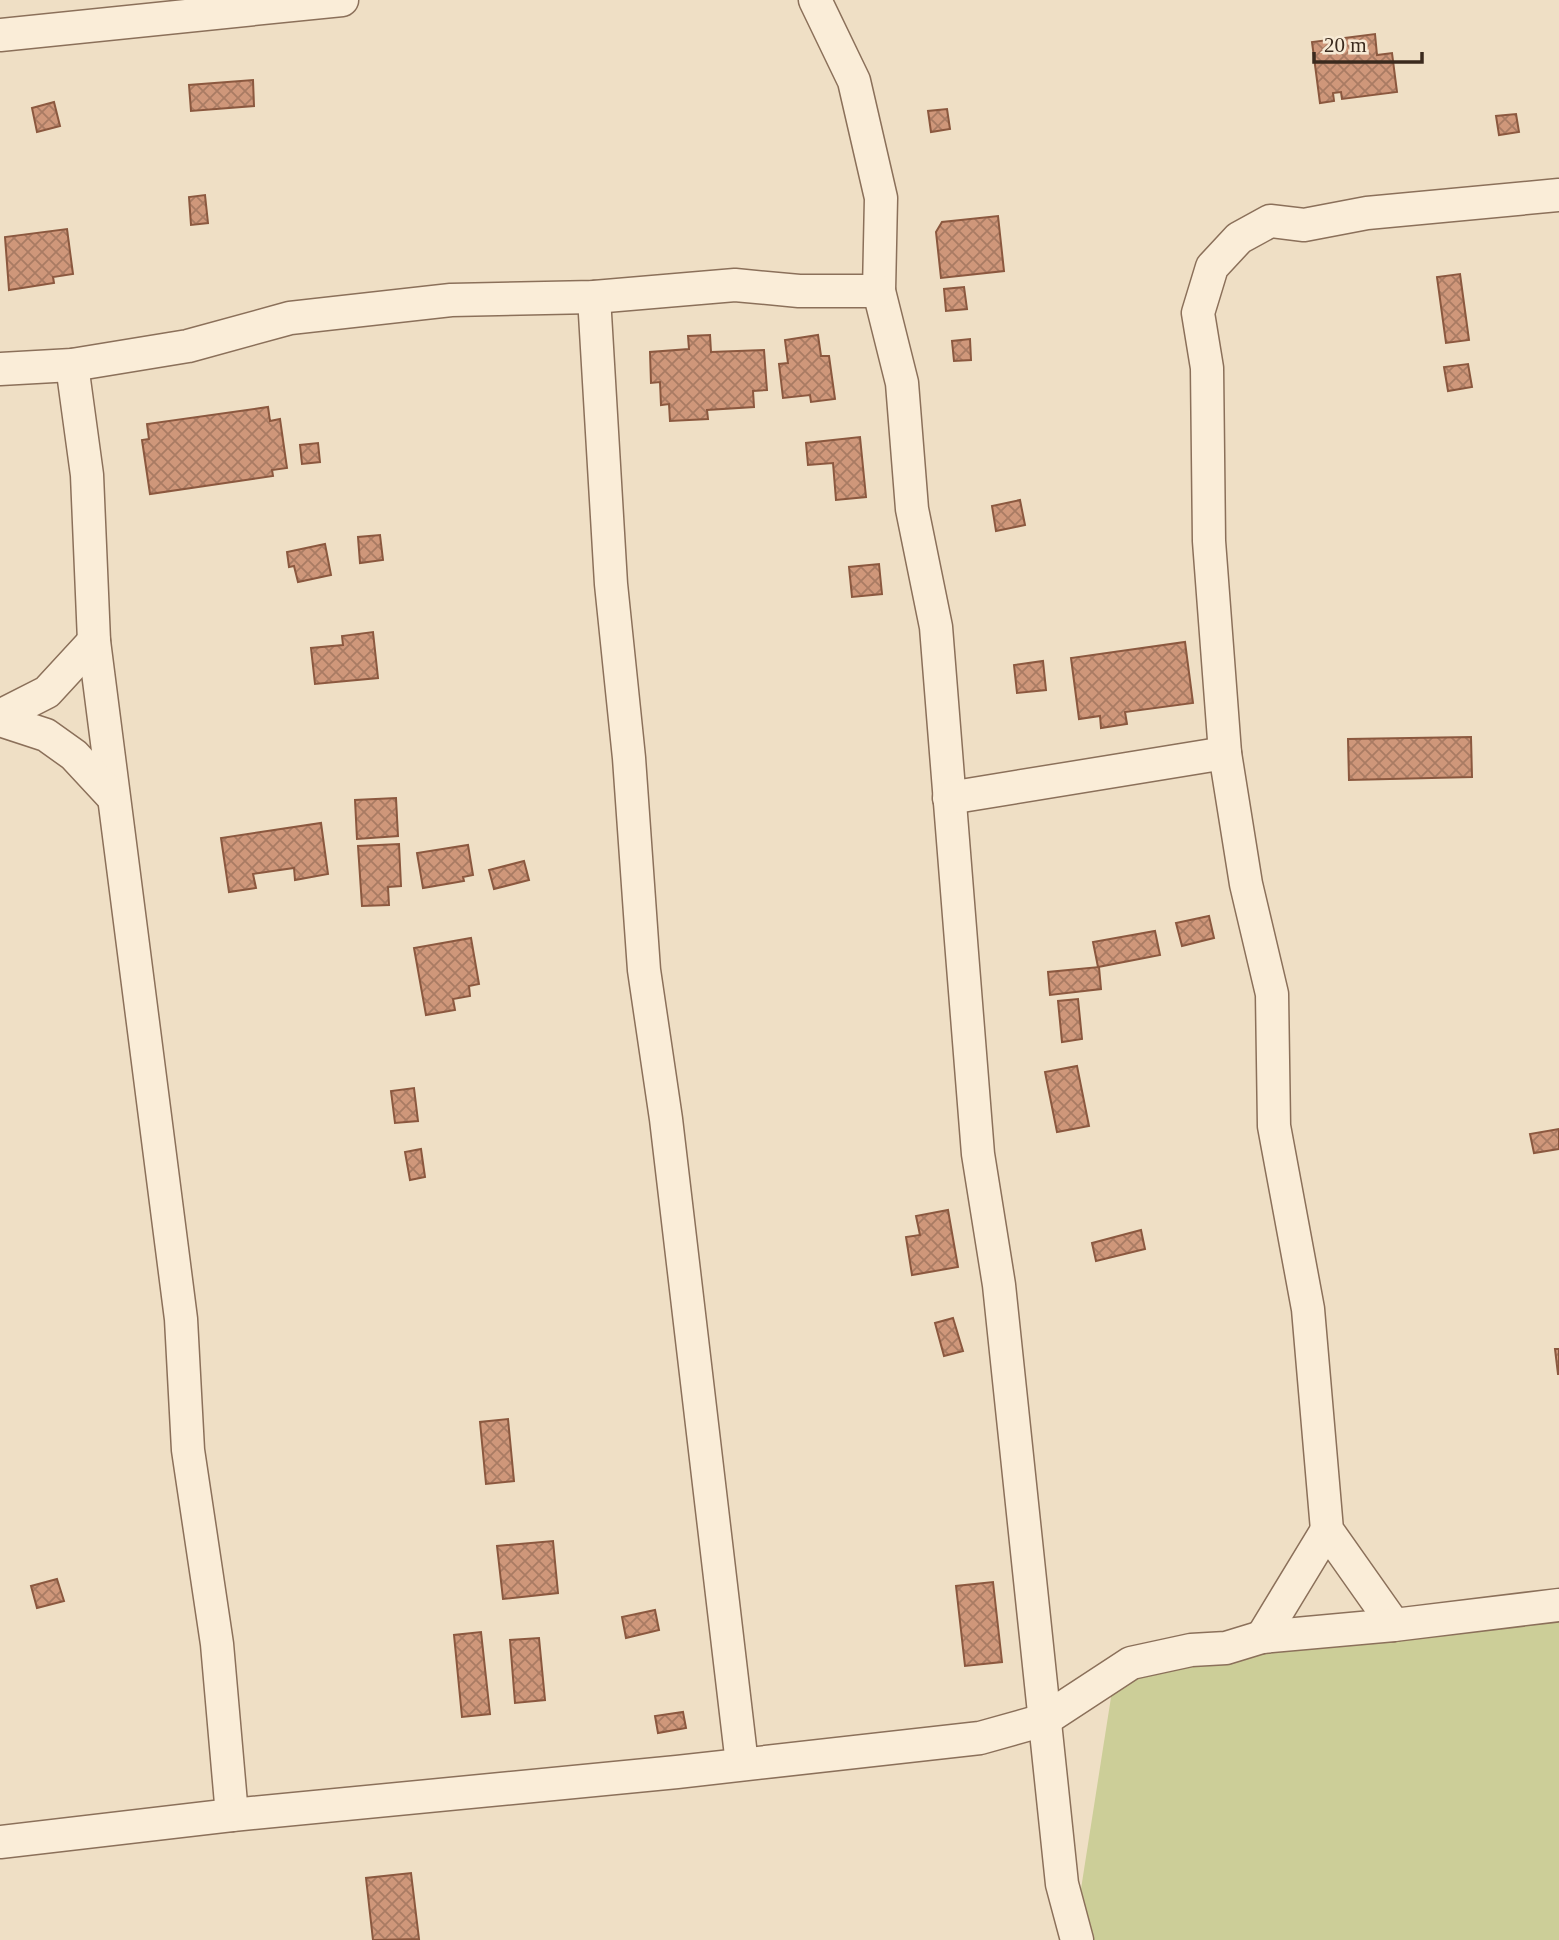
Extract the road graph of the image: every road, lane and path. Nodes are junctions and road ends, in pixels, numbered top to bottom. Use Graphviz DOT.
graph roads {
  1 [pos="342,0"];
  2 [pos="815,0"];
  3 [pos="0,35"];
  4 [pos="1559,195"];
  5 [pos="879,291"];
  6 [pos="594,297"];
  7 [pos="72,365"];
  8 [pos="0,369"];
  9 [pos="94,641"];
  10 [pos="0,718"];
  11 [pos="1225,753"];
  12 [pos="113,797"];
  13 [pos="949,798"];
  14 [pos="1326,1530"];
  15 [pos="1559,1605"];
  16 [pos="1394,1625"];
  17 [pos="1262,1637"];
  18 [pos="1044,1720"];
  19 [pos="742,1764"];
  20 [pos="232,1815"];
  21 [pos="0,1842"];
  22 [pos="1077,1940"];
  1 -- 3 [label="street"];
  2 -- 5 [label="street"];
  4 -- 11 [label="street"];
  5 -- 6 [label="street"];
  5 -- 13 [label="street"];
  6 -- 7 [label="street"];
  6 -- 19 [label="street"];
  7 -- 8 [label="street"];
  7 -- 9 [label="street"];
  9 -- 10 [label="street"];
  9 -- 12 [label="street"];
  10 -- 12 [label="street"];
  11 -- 13 [label="street"];
  11 -- 14 [label="street"];
  12 -- 20 [label="street"];
  13 -- 18 [label="street"];
  14 -- 16 [label="street"];
  14 -- 17 [label="street"];
  15 -- 16 [label="street"];
  16 -- 17 [label="street"];
  17 -- 18 [label="street"];
  18 -- 19 [label="street"];
  18 -- 22 [label="street"];
  19 -- 20 [label="street"];
  20 -- 21 [label="street"];
}
